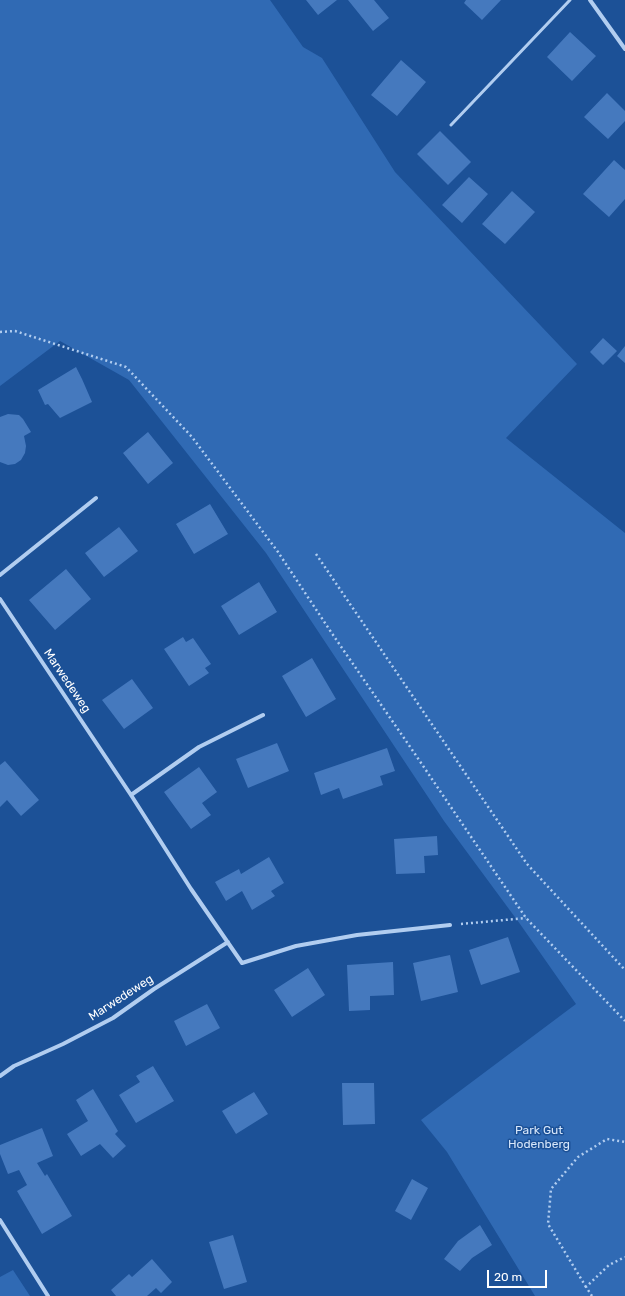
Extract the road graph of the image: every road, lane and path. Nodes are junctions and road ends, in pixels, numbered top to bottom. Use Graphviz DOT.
graph roads {
  1 [pos="570,0"];
  2 [pos="590,0"];
  3 [pos="625,49"];
  4 [pos="451,125"];
  5 [pos="0,332"];
  6 [pos="96,498"];
  7 [pos="316,554"];
  8 [pos="0,575"];
  9 [pos="0,599"];
  10 [pos="263,715"];
  11 [pos="131,795"];
  12 [pos="526,918"];
  13 [pos="450,925"];
  14 [pos="228,942"];
  15 [pos="625,970"];
  16 [pos="625,1021"];
  17 [pos="0,1076"];
  18 [pos="625,1142"];
  19 [pos="0,1220"];
  20 [pos="625,1256"];
  21 [pos="586,1287"];
  22 [pos="48,1296"];
  23 [pos="592,1296"];
  1 -- 4 [label="lane"];
  2 -- 3 [label="street"];
  5 -- 12 [label="path"];
  6 -- 8 [label="street"];
  7 -- 15 [label="path"];
  9 -- 11 [label="street, Marwedeweg"];
  10 -- 11 [label="street"];
  11 -- 14 [label="street, Marwedeweg"];
  12 -- 13 [label="path"];
  12 -- 16 [label="path"];
  13 -- 14 [label="street, Marwedeweg"];
  14 -- 17 [label="street, Marwedeweg"];
  18 -- 21 [label="path"];
  19 -- 22 [label="street"];
  20 -- 21 [label="path"];
  21 -- 23 [label="path"];
}
